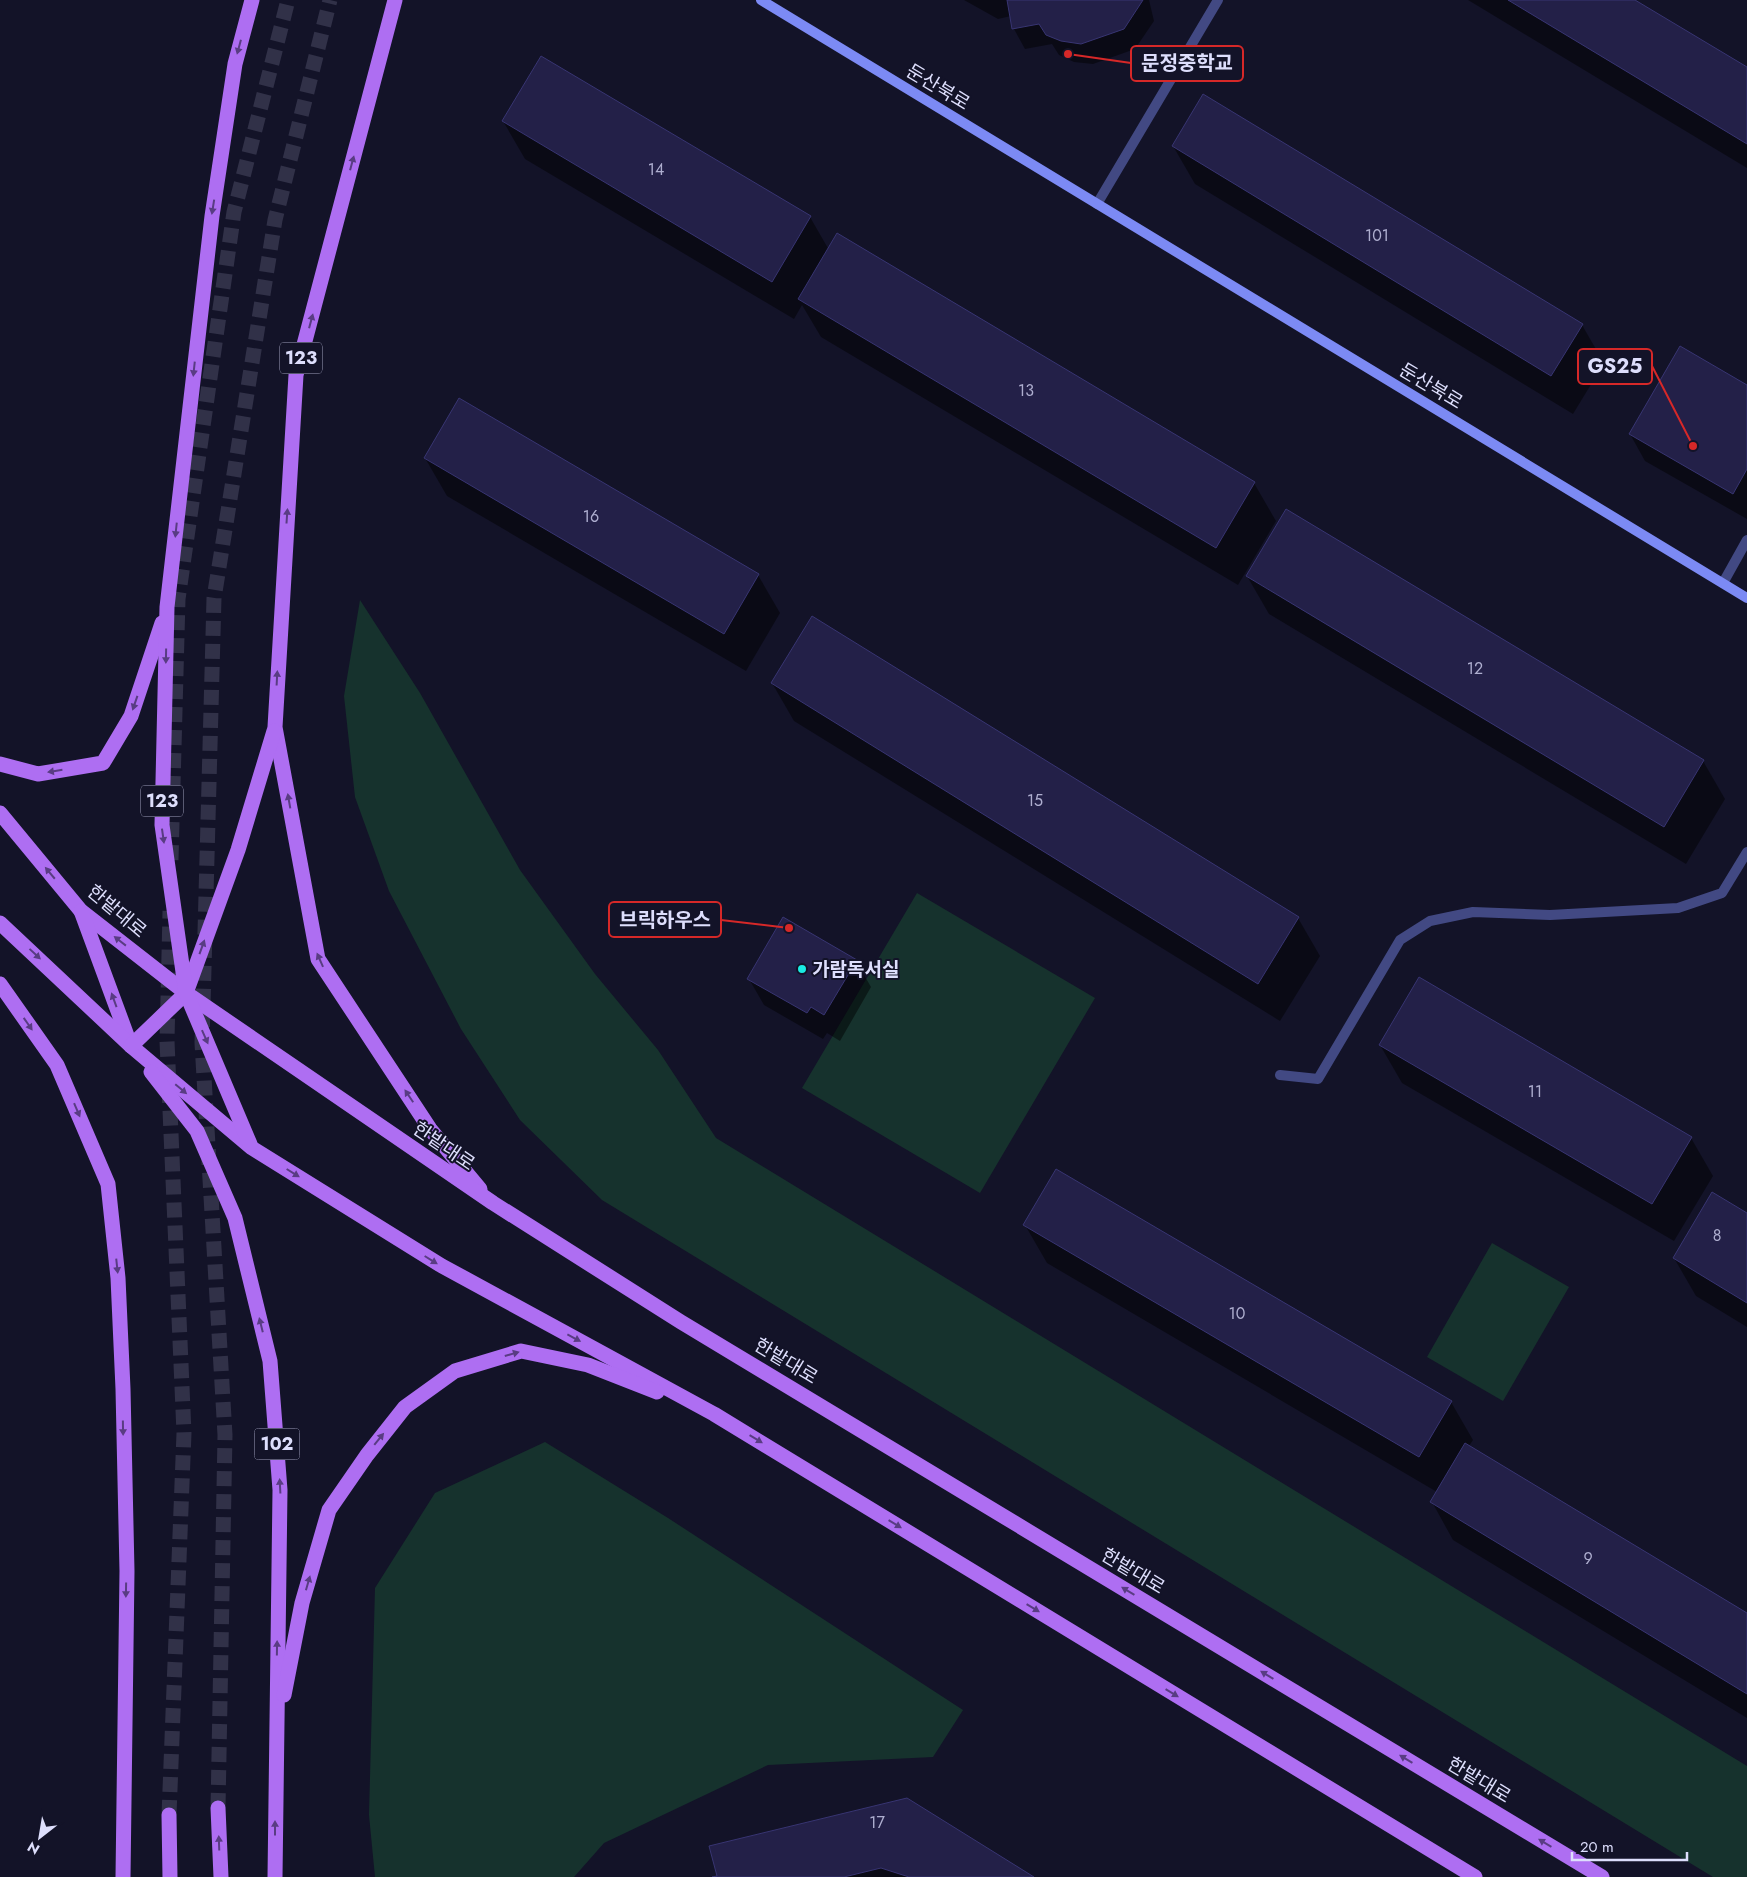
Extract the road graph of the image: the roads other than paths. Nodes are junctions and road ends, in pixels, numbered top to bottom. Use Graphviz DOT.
graph roads {
  1 [pos="252,0"];
  2 [pos="395,0"];
  3 [pos="761,0"];
  4 [pos="1218,0"];
  5 [pos="1097,204"];
  6 [pos="1747,540"];
  7 [pos="1722,583"];
  8 [pos="1747,598"];
  9 [pos="167,607"];
  10 [pos="275,727"];
  11 [pos="0,764"];
  12 [pos="0,812"];
  13 [pos="1747,852"];
  14 [pos="81,911"];
  15 [pos="5,927"];
  16 [pos="0,984"];
  17 [pos="186,993"];
  18 [pos="131,1046"];
  19 [pos="1280,1075"];
  20 [pos="252,1148"];
  21 [pos="493,1203"];
  22 [pos="714,1414"];
  23 [pos="276,1733"];
  24 [pos="218,1808"];
  25 [pos="169,1815"];
  26 [pos="123,1877"];
  27 [pos="170,1877"];
  28 [pos="221,1877"];
  29 [pos="275,1877"];
  30 [pos="1475,1877"];
  31 [pos="1602,1877"];
  1 -- 9 [label="main road, 123, one-way"];
  10 -- 2 [label="main road, 123, one-way"];
  3 -- 5 [label="main road, 둔산북로"];
  4 -- 5 [label="street"];
  5 -- 7 [label="main road, 둔산북로"];
  6 -- 7 [label="street"];
  7 -- 8 [label="main road, 둔산북로"];
  9 -- 11 [label="main road, one-way"];
  9 -- 17 [label="main road, 123, one-way"];
  17 -- 10 [label="main road, 123, one-way"];
  21 -- 10 [label="main road, one-way"];
  14 -- 12 [label="main road, 한밭대로, one-way"];
  13 -- 19 [label="street"];
  17 -- 14 [label="main road, 한밭대로, one-way"];
  18 -- 14 [label="main road, one-way"];
  15 -- 18 [label="main road, one-way"];
  16 -- 26 [label="main road, one-way"];
  17 -- 18 [label="main road"];
  17 -- 20 [label="main road, one-way"];
  17 -- 21 [label="main road, 한밭대로"];
  18 -- 20 [label="main road, one-way"];
  23 -- 18 [label="main road, 102, one-way"];
  20 -- 22 [label="main road, one-way"];
  31 -- 21 [label="main road, 한밭대로, one-way"];
  23 -- 22 [label="main road, one-way"];
  22 -- 30 [label="main road, one-way"];
  29 -- 23 [label="main road, 102, one-way"];
  28 -- 24 [label="main road, one-way"];
  25 -- 27 [label="main road"];
}
